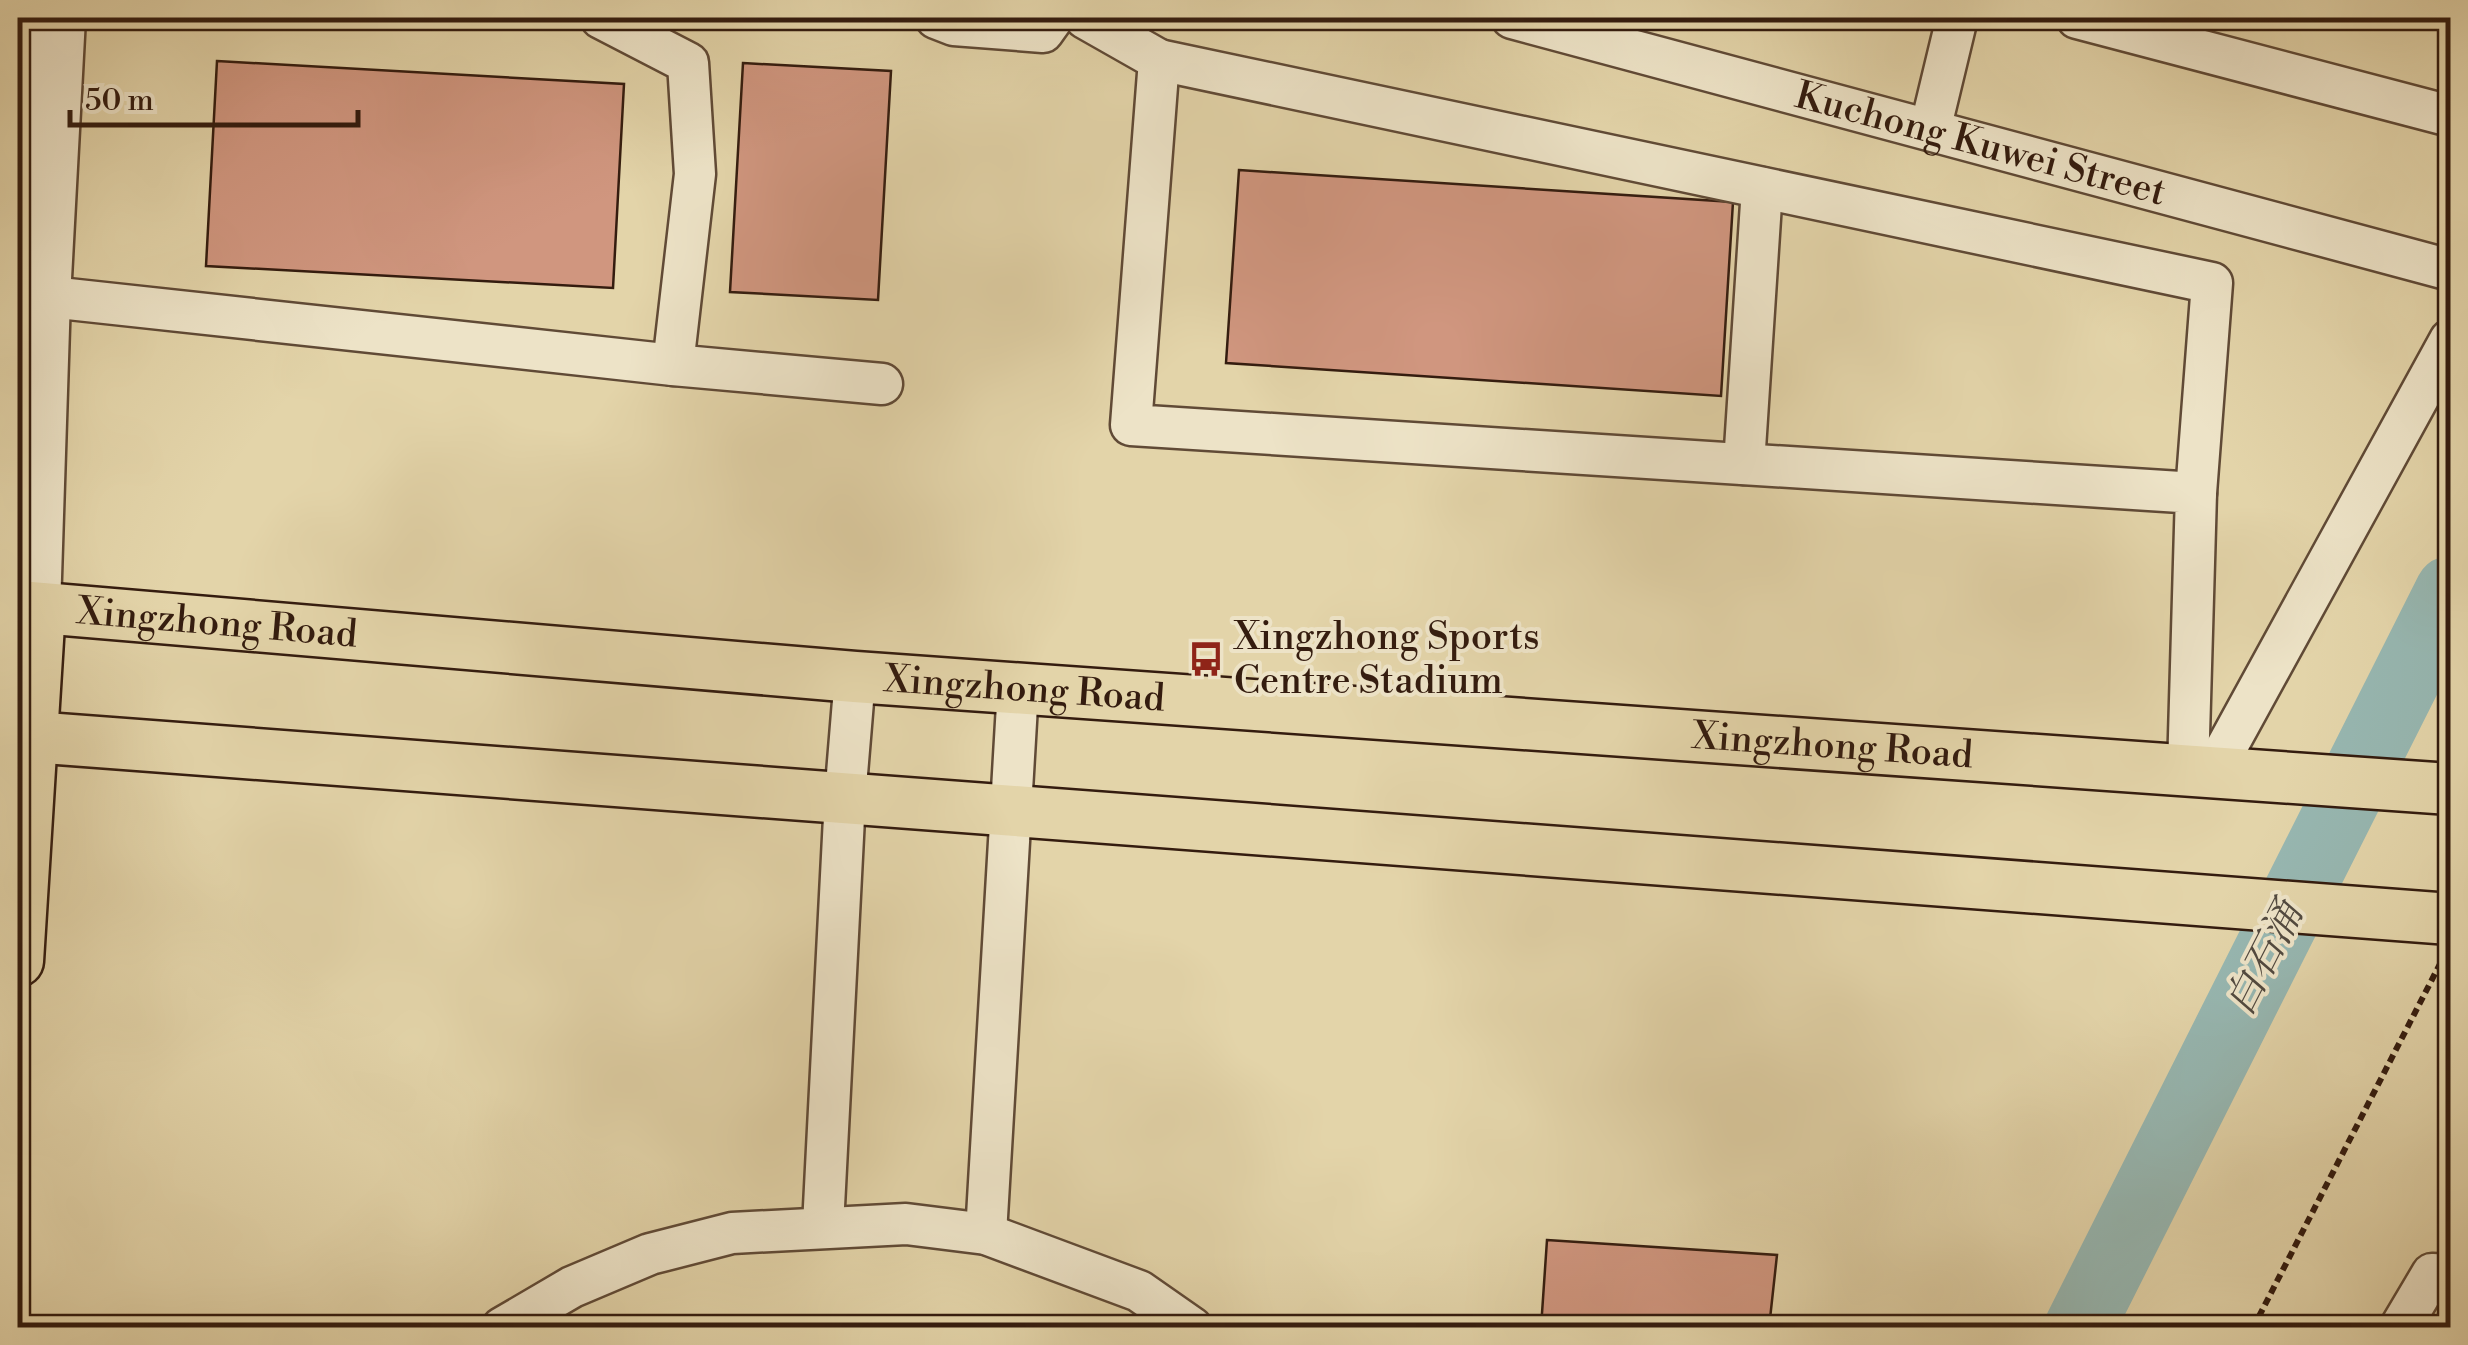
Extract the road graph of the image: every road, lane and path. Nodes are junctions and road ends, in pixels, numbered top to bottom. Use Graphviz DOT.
graph roads {
  1 [pos="30,18"];
  2 [pos="65,18"];
  3 [pos="601,18"];
  4 [pos="936,18"];
  5 [pos="1054,18"];
  6 [pos="1085,18"];
  7 [pos="1512,18"];
  8 [pos="1957,18"];
  9 [pos="2077,18"];
  10 [pos="1159,60"];
  11 [pos="2450,116"];
  12 [pos="1930,130"];
  13 [pos="1762,188"];
  14 [pos="2450,270"];
  15 [pos="34,306"];
  16 [pos="2450,340"];
  17 [pos="673,364"];
  18 [pos="882,384"];
  19 [pos="1744,464"];
  20 [pos="2196,493"];
  21 [pos="29,607"];
  22 [pos="855,677"];
  23 [pos="1018,688"];
  24 [pos="24,736"];
  25 [pos="2201,771"];
  26 [pos="2450,790"];
  27 [pos="845,798"];
  28 [pos="1011,810"];
  29 [pos="2439,926"];
  30 [pos="18,961"];
  31 [pos="823,1226"];
  32 [pos="986,1234"];
  33 [pos="2444,1264"];
  34 [pos="502,1328"];
  35 [pos="1192,1328"];
  36 [pos="2253,1328"];
  37 [pos="2400,1328"];
  1 -- 15 [label="street"];
  2 -- 15 [label="street"];
  3 -- 17 [label="street"];
  4 -- 5 [label="street"];
  6 -- 10 [label="street"];
  7 -- 12 [label="street, Kuchong Kuwei Street"];
  8 -- 12 [label="street"];
  9 -- 11 [label="street"];
  10 -- 13 [label="street"];
  10 -- 19 [label="street"];
  12 -- 14 [label="street, Kuchong Kuwei Street"];
  13 -- 19 [label="street"];
  13 -- 20 [label="street"];
  15 -- 17 [label="street"];
  15 -- 21 [label="street"];
  16 -- 25 [label="street"];
  17 -- 18 [label="street"];
  19 -- 20 [label="street"];
  20 -- 25 [label="street"];
  21 -- 22 [label="main road, Xingzhong Road"];
  21 -- 24 [label="main road"];
  22 -- 23 [label="main road, Xingzhong Road"];
  22 -- 27 [label="street"];
  23 -- 25 [label="main road, Xingzhong Road"];
  23 -- 28 [label="street"];
  24 -- 27 [label="main road"];
  24 -- 30 [label="main road"];
  25 -- 26 [label="main road, Xingzhong Road"];
  27 -- 28 [label="main road"];
  27 -- 31 [label="street"];
  28 -- 29 [label="main road"];
  28 -- 32 [label="street"];
  29 -- 36 [label="path"];
  31 -- 32 [label="street"];
  31 -- 34 [label="street"];
  32 -- 35 [label="street"];
  33 -- 37 [label="street"];
}
